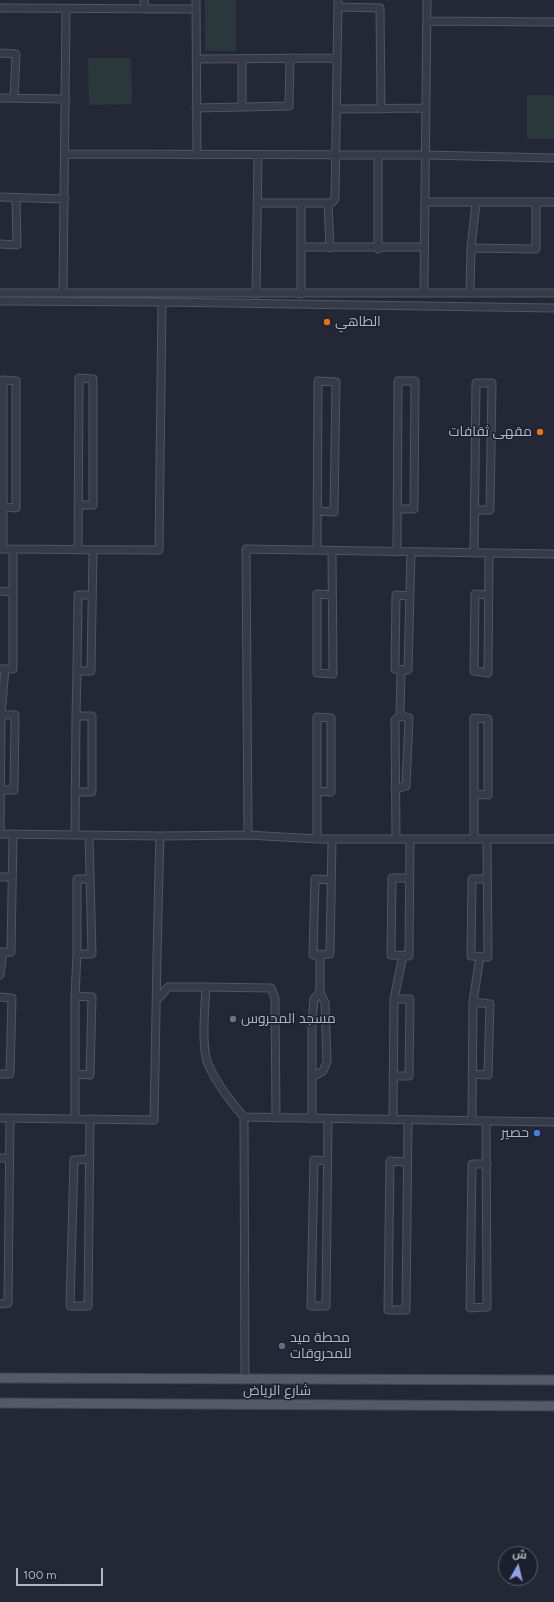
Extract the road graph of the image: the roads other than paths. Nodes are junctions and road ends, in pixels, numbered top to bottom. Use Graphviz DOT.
graph roads {
  1 [pos="144,0"];
  2 [pos="196,0"];
  3 [pos="427,0"];
  4 [pos="338,4"];
  5 [pos="0,8"];
  6 [pos="66,9"];
  7 [pos="145,9"];
  8 [pos="196,9"];
  9 [pos="427,21"];
  10 [pos="554,22"];
  11 [pos="0,53"];
  12 [pos="290,58"];
  13 [pos="337,58"];
  14 [pos="196,59"];
  15 [pos="242,59"];
  16 [pos="0,98"];
  17 [pos="14,98"];
  18 [pos="66,98"];
  19 [pos="242,107"];
  20 [pos="196,108"];
  21 [pos="426,108"];
  22 [pos="337,109"];
  23 [pos="381,109"];
  24 [pos="65,154"];
  25 [pos="196,155"];
  26 [pos="258,155"];
  27 [pos="426,155"];
  28 [pos="336,156"];
  29 [pos="378,156"];
  30 [pos="554,158"];
  31 [pos="0,197"];
  32 [pos="16,198"];
  33 [pos="65,199"];
  34 [pos="425,202"];
  35 [pos="554,202"];
  36 [pos="257,203"];
  37 [pos="301,203"];
  38 [pos="328,203"];
  39 [pos="476,203"];
  40 [pos="536,203"];
  41 [pos="0,244"];
  42 [pos="301,247"];
  43 [pos="424,247"];
  44 [pos="330,248"];
  45 [pos="471,248"];
  46 [pos="378,249"];
  47 [pos="424,292"];
  48 [pos="0,293"];
  49 [pos="63,293"];
  50 [pos="470,293"];
  51 [pos="554,293"];
  52 [pos="256,294"];
  53 [pos="301,294"];
  54 [pos="0,301"];
  55 [pos="162,302"];
  56 [pos="554,308"];
  57 [pos="78,505"];
  58 [pos="3,506"];
  59 [pos="398,509"];
  60 [pos="474,510"];
  61 [pos="317,512"];
  62 [pos="1,549"];
  63 [pos="13,550"];
  64 [pos="78,550"];
  65 [pos="92,550"];
  66 [pos="317,550"];
  67 [pos="332,551"];
  68 [pos="397,552"];
  69 [pos="411,552"];
  70 [pos="474,553"];
  71 [pos="489,553"];
  72 [pos="554,554"];
  73 [pos="0,592"];
  74 [pos="13,592"];
  75 [pos="92,595"];
  76 [pos="332,595"];
  77 [pos="489,595"];
  78 [pos="410,596"];
  79 [pos="3,669"];
  80 [pos="401,670"];
  81 [pos="77,671"];
  82 [pos="1,715"];
  83 [pos="76,716"];
  84 [pos="400,716"];
  85 [pos="0,790"];
  86 [pos="395,790"];
  87 [pos="317,791"];
  88 [pos="76,792"];
  89 [pos="474,794"];
  90 [pos="0,834"];
  91 [pos="13,834"];
  92 [pos="75,834"];
  93 [pos="89,835"];
  94 [pos="248,835"];
  95 [pos="160,836"];
  96 [pos="316,839"];
  97 [pos="332,839"];
  98 [pos="396,839"];
  99 [pos="410,839"];
  100 [pos="474,839"];
  101 [pos="487,839"];
  102 [pos="554,839"];
  103 [pos="0,877"];
  104 [pos="12,877"];
  105 [pos="409,878"];
  106 [pos="90,879"];
  107 [pos="487,879"];
  108 [pos="332,880"];
  109 [pos="2,952"];
  110 [pos="77,954"];
  111 [pos="320,954"];
  112 [pos="403,956"];
  113 [pos="480,956"];
  114 [pos="0,974"];
  115 [pos="155,976"];
  116 [pos="168,987"];
  117 [pos="206,987"];
  118 [pos="320,992"];
  119 [pos="75,996"];
  120 [pos="0,997"];
  121 [pos="394,999"];
  122 [pos="156,1000"];
  123 [pos="473,1002"];
  124 [pos="0,1074"];
  125 [pos="75,1074"];
  126 [pos="472,1074"];
  127 [pos="394,1076"];
  128 [pos="312,1078"];
  129 [pos="244,1117"];
  130 [pos="0,1118"];
  131 [pos="10,1118"];
  132 [pos="276,1118"];
  133 [pos="75,1119"];
  134 [pos="90,1119"];
  135 [pos="312,1119"];
  136 [pos="328,1119"];
  137 [pos="393,1120"];
  138 [pos="408,1120"];
  139 [pos="472,1121"];
  140 [pos="486,1121"];
  141 [pos="554,1122"];
  142 [pos="0,1158"];
  143 [pos="9,1158"];
  144 [pos="89,1159"];
  145 [pos="328,1161"];
  146 [pos="407,1162"];
  147 [pos="486,1164"];
  148 [pos="0,1304"];
  149 [pos="0,1378"];
  150 [pos="245,1380"];
  151 [pos="554,1380"];
  152 [pos="0,1403"];
  153 [pos="554,1406"];
  1 -- 7 [label="street"];
  2 -- 8 [label="street"];
  3 -- 9 [label="street"];
  4 -- 13 [label="street"];
  4 -- 23 [label="street"];
  5 -- 6 [label="street"];
  6 -- 7 [label="street"];
  6 -- 18 [label="street"];
  7 -- 8 [label="street"];
  8 -- 14 [label="street"];
  9 -- 10 [label="street"];
  9 -- 21 [label="street"];
  11 -- 17 [label="street"];
  12 -- 13 [label="street"];
  12 -- 15 [label="street"];
  12 -- 19 [label="street"];
  13 -- 22 [label="street"];
  14 -- 15 [label="street"];
  14 -- 20 [label="street"];
  15 -- 19 [label="street"];
  16 -- 17 [label="street"];
  17 -- 18 [label="street"];
  18 -- 24 [label="street"];
  19 -- 20 [label="street"];
  20 -- 25 [label="street"];
  21 -- 23 [label="street"];
  21 -- 27 [label="street"];
  22 -- 23 [label="street"];
  22 -- 28 [label="street"];
  24 -- 25 [label="street"];
  24 -- 33 [label="street"];
  25 -- 26 [label="street"];
  26 -- 28 [label="street"];
  26 -- 36 [label="street"];
  27 -- 29 [label="street"];
  27 -- 30 [label="street"];
  27 -- 34 [label="street"];
  28 -- 29 [label="street"];
  28 -- 38 [label="street"];
  29 -- 46 [label="street"];
  31 -- 32 [label="street"];
  32 -- 33 [label="street"];
  32 -- 41 [label="street"];
  33 -- 49 [label="street"];
  34 -- 39 [label="street"];
  34 -- 43 [label="street"];
  35 -- 40 [label="street"];
  36 -- 37 [label="street"];
  36 -- 52 [label="street"];
  37 -- 38 [label="street"];
  37 -- 42 [label="street"];
  38 -- 44 [label="street"];
  39 -- 40 [label="street"];
  39 -- 45 [label="street"];
  40 -- 45 [label="street"];
  42 -- 44 [label="street"];
  42 -- 53 [label="street"];
  43 -- 46 [label="street"];
  43 -- 47 [label="street"];
  44 -- 46 [label="street"];
  45 -- 50 [label="street"];
  47 -- 50 [label="street"];
  47 -- 53 [label="street"];
  48 -- 49 [label="street"];
  49 -- 52 [label="street"];
  50 -- 51 [label="street"];
  52 -- 53 [label="street"];
  54 -- 55 [label="street"];
  55 -- 56 [label="street"];
  55 -- 65 [label="street"];
  57 -- 57 [label="street"];
  57 -- 64 [label="street"];
  58 -- 58 [label="street"];
  58 -- 62 [label="street"];
  59 -- 59 [label="street"];
  59 -- 68 [label="street"];
  60 -- 60 [label="street"];
  60 -- 70 [label="street"];
  61 -- 61 [label="street"];
  61 -- 66 [label="street"];
  62 -- 63 [label="street"];
  63 -- 64 [label="street"];
  63 -- 74 [label="street"];
  64 -- 65 [label="street"];
  65 -- 75 [label="street"];
  66 -- 67 [label="street"];
  66 -- 94 [label="street"];
  67 -- 68 [label="street"];
  67 -- 76 [label="street"];
  68 -- 69 [label="street"];
  69 -- 70 [label="street"];
  69 -- 78 [label="street"];
  70 -- 71 [label="street"];
  71 -- 72 [label="street"];
  71 -- 77 [label="street"];
  73 -- 74 [label="street"];
  74 -- 79 [label="street"];
  75 -- 81 [label="street"];
  75 -- 81 [label="street"];
  76 -- 76 [label="street"];
  77 -- 77 [label="street"];
  78 -- 80 [label="street"];
  78 -- 80 [label="street"];
  79 -- 82 [label="street"];
  80 -- 84 [label="street"];
  81 -- 83 [label="street"];
  82 -- 85 [label="street"];
  82 -- 85 [label="street"];
  83 -- 88 [label="street"];
  83 -- 88 [label="street"];
  84 -- 86 [label="street"];
  84 -- 86 [label="street"];
  85 -- 90 [label="street"];
  86 -- 98 [label="street"];
  87 -- 87 [label="street"];
  87 -- 96 [label="street"];
  88 -- 92 [label="street"];
  89 -- 89 [label="street"];
  89 -- 100 [label="street"];
  90 -- 91 [label="street"];
  91 -- 92 [label="street"];
  91 -- 104 [label="street"];
  92 -- 93 [label="street"];
  93 -- 95 [label="street"];
  93 -- 106 [label="street"];
  94 -- 95 [label="street"];
  94 -- 96 [label="street"];
  95 -- 115 [label="street"];
  96 -- 97 [label="street"];
  97 -- 98 [label="street"];
  97 -- 108 [label="street"];
  98 -- 99 [label="street"];
  99 -- 100 [label="street"];
  99 -- 105 [label="street"];
  100 -- 101 [label="street"];
  101 -- 102 [label="street"];
  101 -- 107 [label="street"];
  103 -- 104 [label="street"];
  104 -- 109 [label="street"];
  105 -- 112 [label="street"];
  105 -- 112 [label="street"];
  106 -- 110 [label="street"];
  106 -- 110 [label="street"];
  107 -- 113 [label="street"];
  107 -- 113 [label="street"];
  108 -- 111 [label="street"];
  108 -- 111 [label="street"];
  109 -- 114 [label="street"];
  110 -- 119 [label="street"];
  111 -- 118 [label="street"];
  112 -- 121 [label="street"];
  113 -- 123 [label="street"];
  115 -- 116 [label="street"];
  115 -- 122 [label="street"];
  116 -- 117 [label="street"];
  116 -- 122 [label="street"];
  117 -- 129 [label="street"];
  117 -- 132 [label="street"];
  118 -- 128 [label="street"];
  118 -- 128 [label="street"];
  119 -- 125 [label="street"];
  119 -- 125 [label="street"];
  120 -- 124 [label="street"];
  121 -- 127 [label="street"];
  121 -- 127 [label="street"];
  122 -- 134 [label="street"];
  123 -- 126 [label="street"];
  123 -- 126 [label="street"];
  125 -- 133 [label="street"];
  126 -- 139 [label="street"];
  127 -- 137 [label="street"];
  128 -- 135 [label="street"];
  129 -- 132 [label="street"];
  129 -- 150 [label="street"];
  130 -- 131 [label="street"];
  131 -- 133 [label="street"];
  131 -- 143 [label="street"];
  132 -- 135 [label="street"];
  133 -- 134 [label="street"];
  134 -- 144 [label="street"];
  135 -- 136 [label="street"];
  136 -- 137 [label="street"];
  136 -- 145 [label="street"];
  137 -- 138 [label="street"];
  138 -- 139 [label="street"];
  138 -- 146 [label="street"];
  139 -- 140 [label="street"];
  140 -- 141 [label="street"];
  140 -- 147 [label="street"];
  142 -- 143 [label="street"];
  143 -- 148 [label="street"];
  144 -- 144 [label="street"];
  145 -- 145 [label="street"];
  146 -- 146 [label="street"];
  147 -- 147 [label="street"];
  149 -- 150 [label="main road, شارع الرياض"];
  150 -- 151 [label="main road, شارع الرياض"];
  152 -- 153 [label="main road, شارع الرياض"];
}
